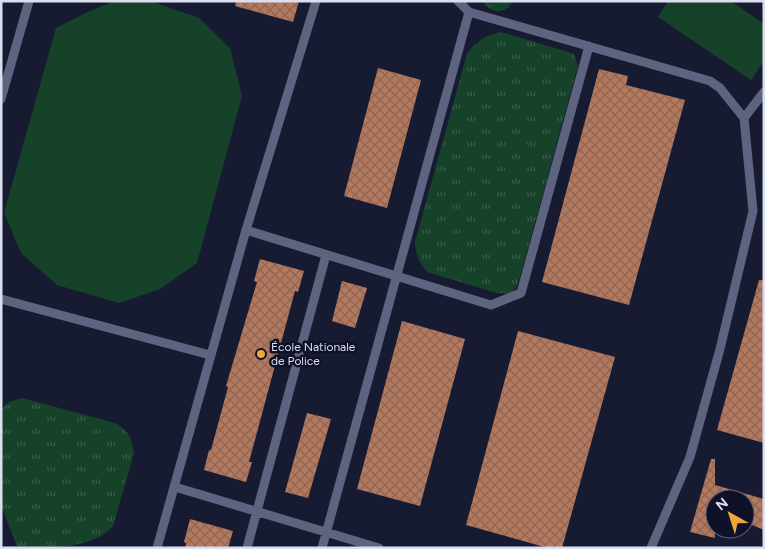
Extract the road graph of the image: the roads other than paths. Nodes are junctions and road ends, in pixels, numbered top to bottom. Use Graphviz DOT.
graph roads {
  1 [pos="29,1"];
  2 [pos="316,1"];
  3 [pos="458,1"];
  4 [pos="468,12"];
  5 [pos="589,46"];
  6 [pos="764,92"];
  7 [pos="1,99"];
  8 [pos="744,118"];
  9 [pos="246,230"];
  10 [pos="326,255"];
  11 [pos="396,277"];
  12 [pos="1,299"];
  13 [pos="210,355"];
  14 [pos="175,486"];
  15 [pos="257,511"];
  16 [pos="326,532"];
  17 [pos="157,548"];
  18 [pos="247,548"];
  19 [pos="322,548"];
  20 [pos="379,548"];
  21 [pos="651,548"];
  1 -- 7 [label="lane"];
  2 -- 9 [label="lane"];
  3 -- 4 [label="lane"];
  4 -- 5 [label="lane"];
  4 -- 11 [label="lane"];
  5 -- 8 [label="lane"];
  5 -- 11 [label="lane"];
  6 -- 8 [label="lane"];
  8 -- 21 [label="lane"];
  9 -- 10 [label="lane"];
  9 -- 13 [label="lane"];
  10 -- 11 [label="lane"];
  10 -- 15 [label="lane"];
  11 -- 16 [label="lane"];
  12 -- 13 [label="lane"];
  13 -- 14 [label="lane"];
  14 -- 15 [label="lane"];
  14 -- 17 [label="lane"];
  15 -- 16 [label="lane"];
  15 -- 18 [label="lane"];
  16 -- 19 [label="lane"];
  16 -- 20 [label="lane"];
}
